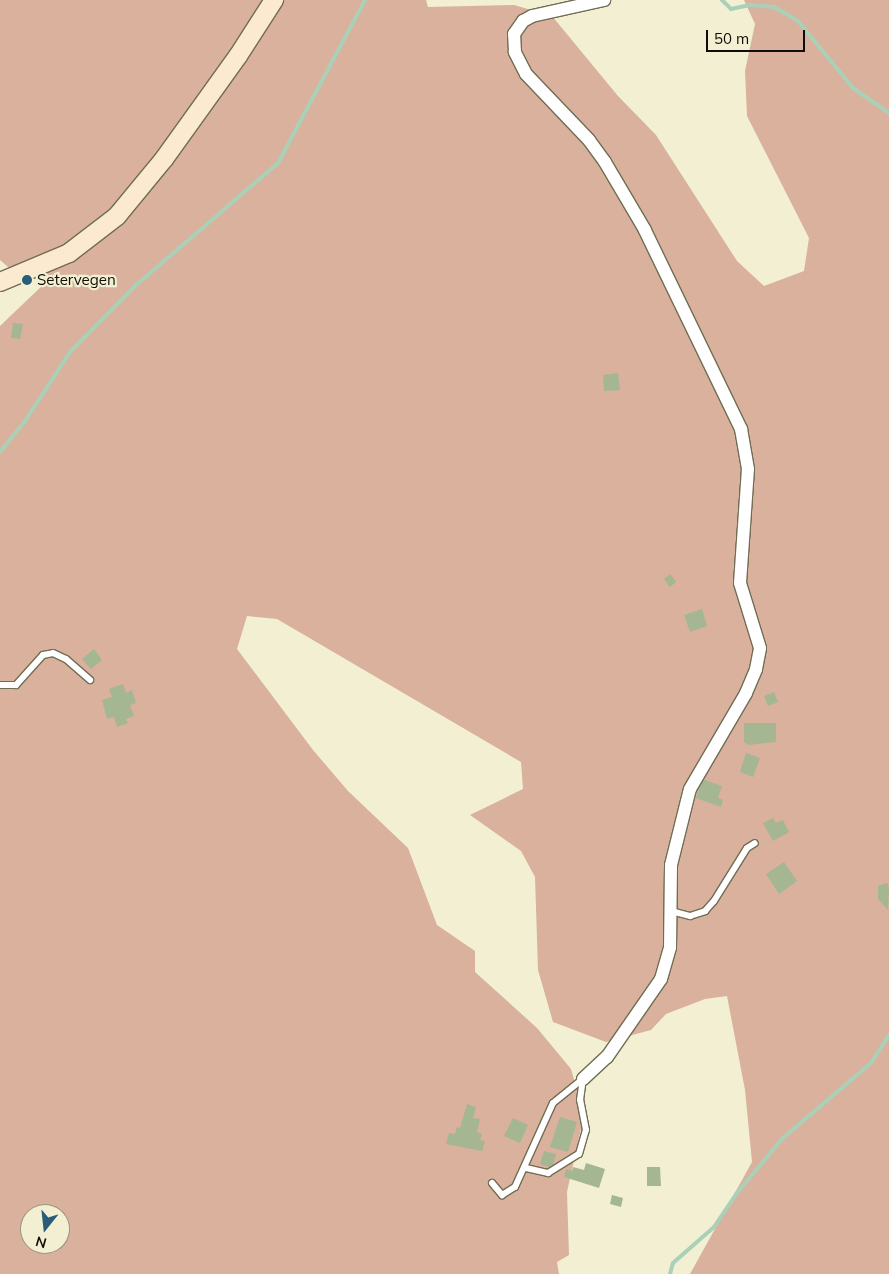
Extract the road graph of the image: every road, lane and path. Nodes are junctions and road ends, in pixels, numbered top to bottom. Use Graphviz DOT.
graph roads {
  1 [pos="274,0"];
  2 [pos="604,0"];
  3 [pos="0,281"];
  4 [pos="90,680"];
  5 [pos="0,685"];
  6 [pos="755,843"];
  7 [pos="671,911"];
  8 [pos="583,1079"];
  9 [pos="526,1168"];
  10 [pos="492,1183"];
  1 -- 3 [label="main road"];
  2 -- 7 [label="street"];
  4 -- 5 [label="lane"];
  6 -- 7 [label="lane"];
  7 -- 8 [label="street"];
  8 -- 9 [label="lane"];
  8 -- 9 [label="lane"];
  9 -- 10 [label="lane"];
}
